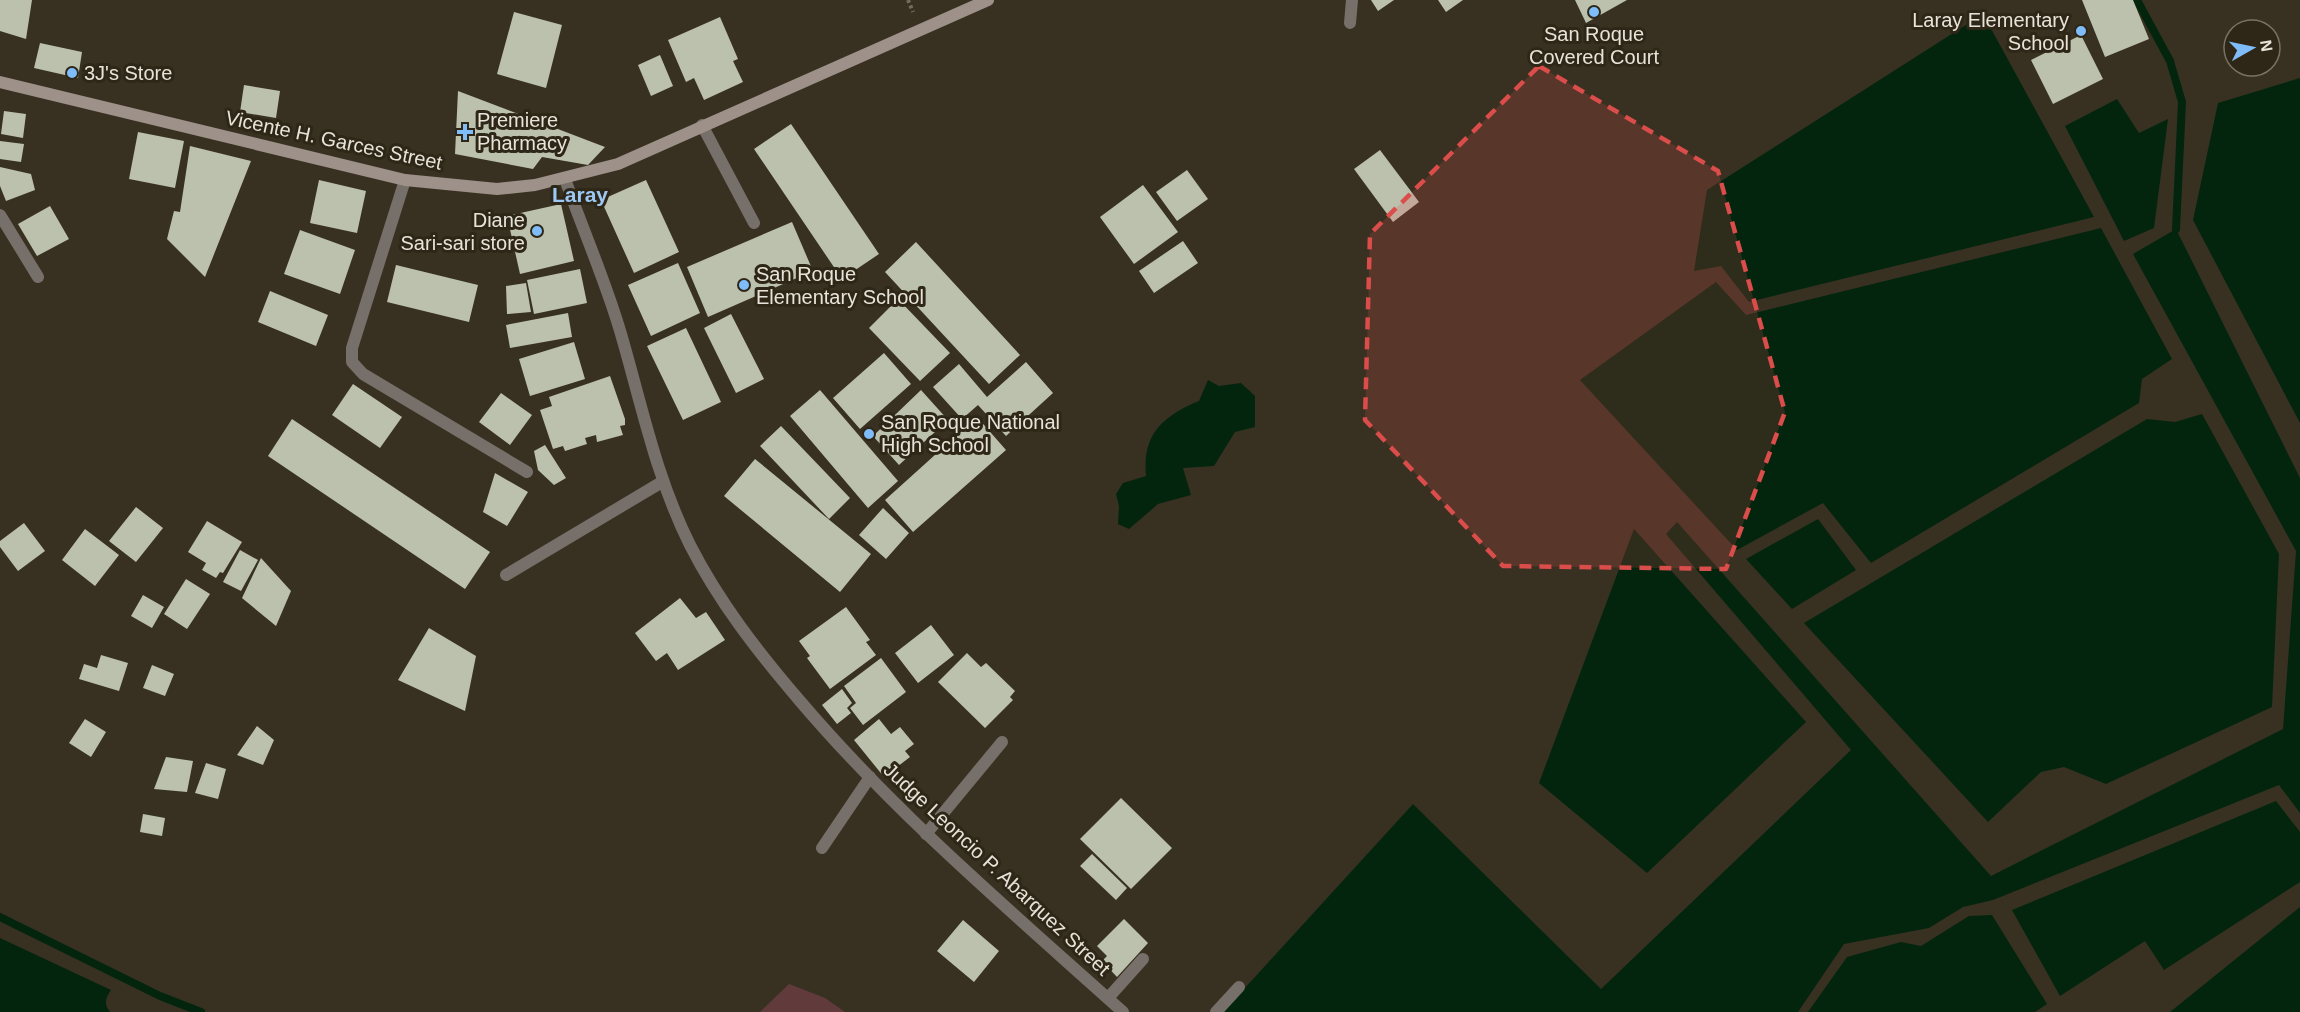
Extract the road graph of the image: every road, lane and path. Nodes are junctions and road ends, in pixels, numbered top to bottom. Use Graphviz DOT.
graph roads {
  1 [pos="988,0"];
  2 [pos="1352,0"];
  3 [pos="1350,23"];
  4 [pos="0,82"];
  5 [pos="702,125"];
  6 [pos="564,179"];
  7 [pos="405,180"];
  8 [pos="0,215"];
  9 [pos="754,223"];
  10 [pos="38,277"];
  11 [pos="527,472"];
  12 [pos="662,482"];
  13 [pos="506,575"];
  14 [pos="1002,742"];
  15 [pos="870,777"];
  16 [pos="926,834"];
  17 [pos="822,848"];
  18 [pos="1143,959"];
  19 [pos="1239,987"];
  20 [pos="1108,999"];
  21 [pos="1123,1012"];
  22 [pos="1216,1012"];
  1 -- 5 [label="street, Vicente H. Garces Street"];
  2 -- 3 [label="street"];
  4 -- 7 [label="street, Vicente H. Garces Street"];
  5 -- 6 [label="street, Vicente H. Garces Street"];
  5 -- 9 [label="street"];
  6 -- 7 [label="street, Vicente H. Garces Street"];
  6 -- 12 [label="street, Judge Leoncio P. Abarquez Street"];
  7 -- 11 [label="street"];
  8 -- 10 [label="street"];
  12 -- 13 [label="street"];
  12 -- 15 [label="street, Judge Leoncio P. Abarquez Street"];
  14 -- 16 [label="street"];
  15 -- 16 [label="street, Judge Leoncio P. Abarquez Street"];
  15 -- 17 [label="street"];
  16 -- 20 [label="street, Judge Leoncio P. Abarquez Street"];
  18 -- 20 [label="street"];
  19 -- 22 [label="street"];
  20 -- 21 [label="street, Judge Leoncio P. Abarquez Street"];
}
